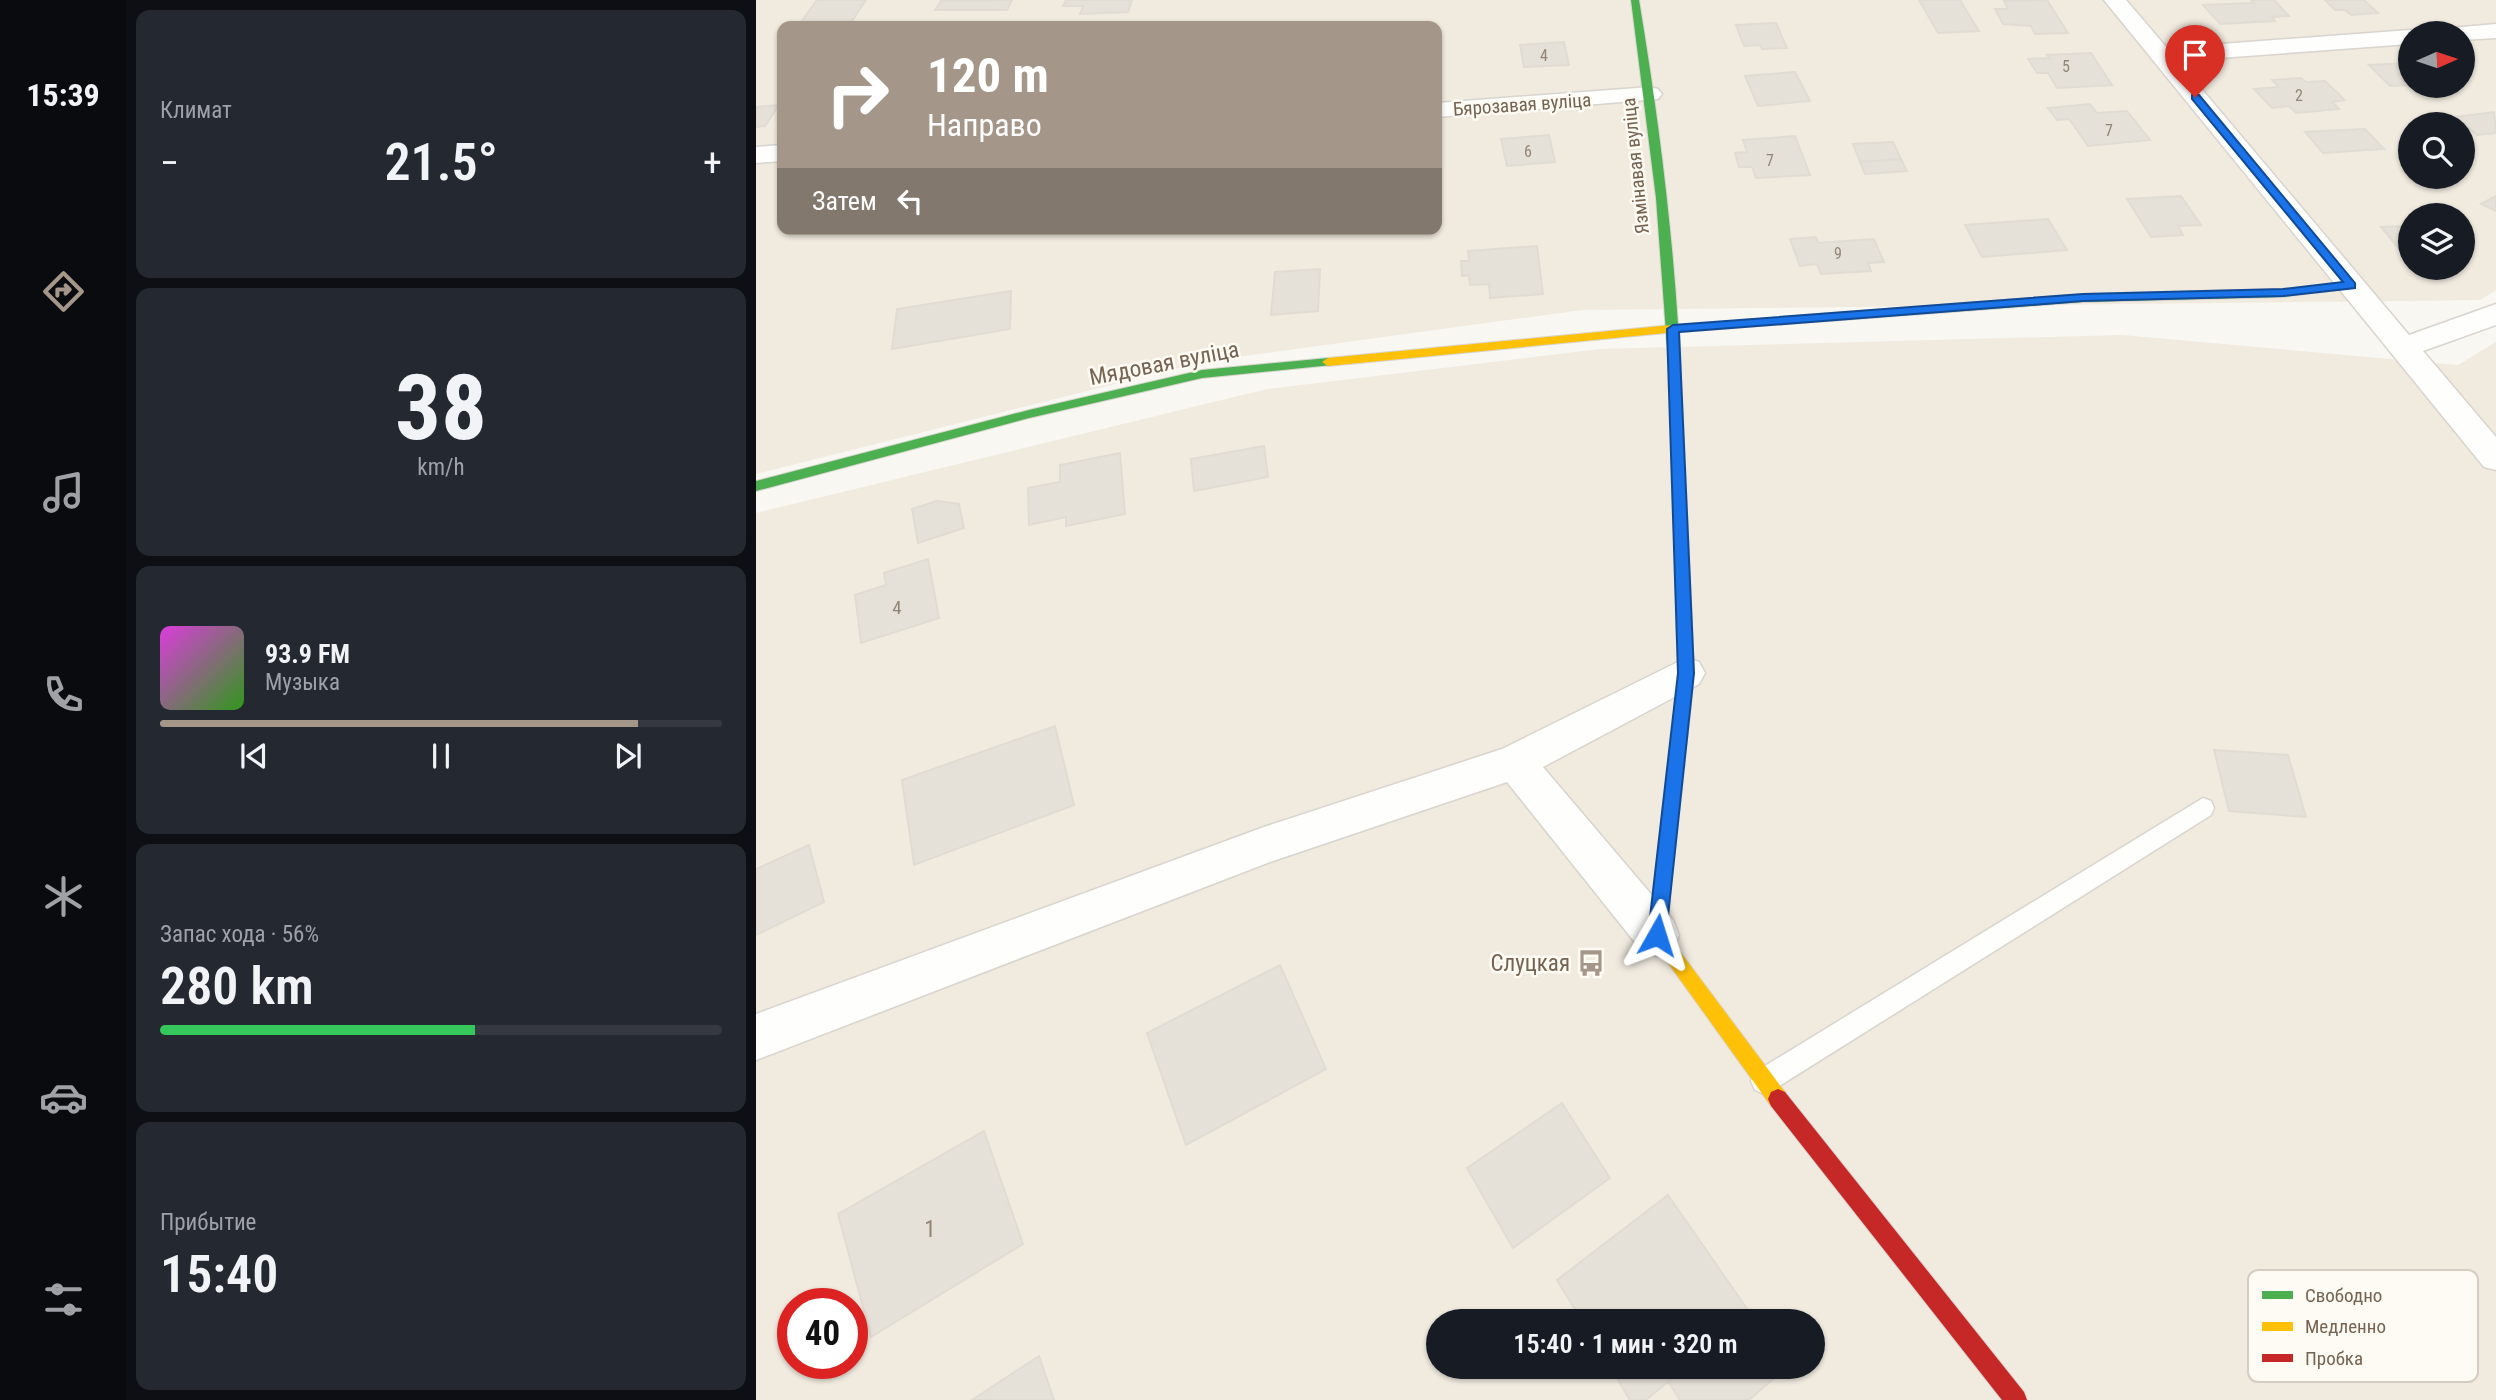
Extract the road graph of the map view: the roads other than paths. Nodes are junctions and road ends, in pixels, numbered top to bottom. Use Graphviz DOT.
graph roads {
  1 [pos="1635,0"];
  2 [pos="2115,0"];
  3 [pos="2496,30"];
  4 [pos="2475,32"];
  5 [pos="2398,38"];
  6 [pos="2161,55"];
  7 [pos="1650,94"];
  8 [pos="1442,110"];
  9 [pos="777,153"];
  10 [pos="756,155"];
  11 [pos="2351,285"];
  12 [pos="2496,313"];
  13 [pos="1673,329"];
  14 [pos="2403,347"];
  15 [pos="2496,459"];
  16 [pos="756,486"];
  17 [pos="1686,673"];
  18 [pos="1515,762"];
  19 [pos="2203,808"];
  20 [pos="1657,935"];
  21 [pos="756,1037"];
  22 [pos="1764,1081"];
  23 [pos="2016,1400"];
  1 -- 7 [label="street, Язмінавая вуліца"];
  2 -- 6 [label="street"];
  3 -- 4 [label="street"];
  5 -- 6 [label="street"];
  6 -- 11 [label="street"];
  7 -- 8 [label="street, Бярозавая вуліца"];
  7 -- 13 [label="street, Язмінавая вуліца"];
  9 -- 10 [label="street"];
  11 -- 13 [label="street, Мядовая вуліца"];
  11 -- 14 [label="street"];
  12 -- 14 [label="street"];
  13 -- 16 [label="street, Мядовая вуліца"];
  13 -- 17 [label="street, Язмінавая вуліца"];
  14 -- 15 [label="street"];
  17 -- 18 [label="street"];
  17 -- 20 [label="street, Язмінавая вуліца"];
  18 -- 20 [label="street"];
  18 -- 21 [label="street"];
  19 -- 22 [label="lane"];
  20 -- 22 [label="street"];
  22 -- 23 [label="street"];
}
